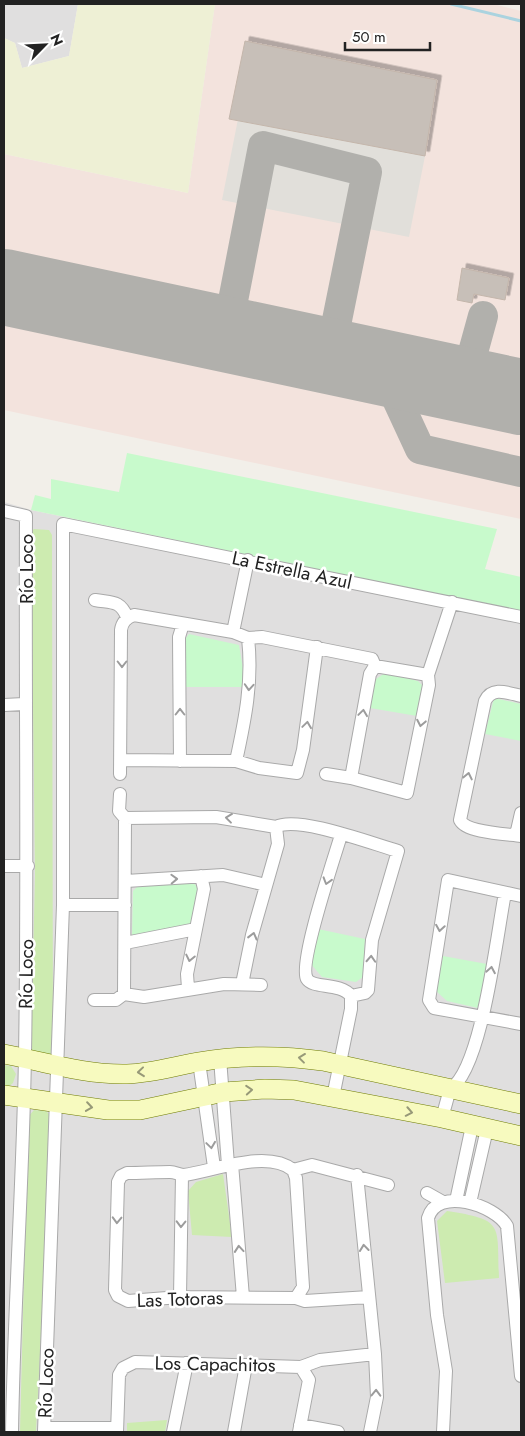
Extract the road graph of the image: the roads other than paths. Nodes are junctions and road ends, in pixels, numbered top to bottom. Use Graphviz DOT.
graph roads {
  1 [pos="4,511"];
  2 [pos="63,524"];
  3 [pos="248,560"];
  4 [pos="95,600"];
  5 [pos="452,602"];
  6 [pos="521,616"];
  7 [pos="128,618"];
  8 [pos="183,624"];
  9 [pos="233,632"];
  10 [pos="248,638"];
  11 [pos="317,647"];
  12 [pos="375,666"];
  13 [pos="428,675"];
  14 [pos="521,696"];
  15 [pos="24,704"];
  16 [pos="4,705"];
  17 [pos="122,760"];
  18 [pos="180,761"];
  19 [pos="236,761"];
  20 [pos="120,774"];
  21 [pos="326,774"];
  22 [pos="351,778"];
  23 [pos="120,794"];
  24 [pos="521,813"];
  25 [pos="124,818"];
  26 [pos="276,827"];
  27 [pos="341,835"];
  28 [pos="519,836"];
  29 [pos="4,866"];
  30 [pos="28,866"];
  31 [pos="201,876"];
  32 [pos="126,881"];
  33 [pos="266,885"];
  34 [pos="505,893"];
  35 [pos="521,896"];
  36 [pos="63,905"];
  37 [pos="125,905"];
  38 [pos="196,929"];
  39 [pos="125,943"];
  40 [pos="242,984"];
  41 [pos="261,985"];
  42 [pos="188,988"];
  43 [pos="124,994"];
  44 [pos="352,996"];
  45 [pos="94,1000"];
  46 [pos="482,1018"];
  47 [pos="521,1024"];
  48 [pos="4,1054"];
  49 [pos="25,1058"];
  50 [pos="220,1058"];
  51 [pos="199,1062"];
  52 [pos="340,1065"];
  53 [pos="57,1066"];
  54 [pos="450,1089"];
  55 [pos="224,1092"];
  56 [pos="4,1095"];
  57 [pos="204,1097"];
  58 [pos="333,1097"];
  59 [pos="23,1098"];
  60 [pos="56,1103"];
  61 [pos="521,1104"];
  62 [pos="442,1118"];
  63 [pos="479,1127"];
  64 [pos="521,1136"];
  65 [pos="230,1164"];
  66 [pos="214,1167"];
  67 [pos="293,1170"];
  68 [pos="182,1175"];
  69 [pos="357,1175"];
  70 [pos="388,1185"];
  71 [pos="427,1192"];
  72 [pos="449,1202"];
  73 [pos="470,1203"];
  74 [pos="180,1297"];
  75 [pos="243,1297"];
  76 [pos="369,1297"];
  77 [pos="296,1298"];
  78 [pos="9,1333"];
  79 [pos="375,1354"];
  80 [pos="186,1363"];
  81 [pos="246,1365"];
  82 [pos="301,1367"];
  83 [pos="521,1376"];
  84 [pos="299,1429"];
  85 [pos="44,1430"];
  86 [pos="117,1430"];
  87 [pos="12,1432"];
  88 [pos="173,1432"];
  89 [pos="234,1432"];
  90 [pos="338,1432"];
  91 [pos="370,1432"];
  92 [pos="443,1432"];
  1 -- 15 [label="street, Río Loco"];
  2 -- 3 [label="street, La Estrella Azul"];
  2 -- 36 [label="street, Río Loco"];
  3 -- 5 [label="street, La Estrella Azul"];
  3 -- 9 [label="street"];
  4 -- 7 [label="street"];
  5 -- 6 [label="street, La Estrella Azul"];
  5 -- 13 [label="street"];
  7 -- 8 [label="street"];
  7 -- 17 [label="street, one-way"];
  8 -- 9 [label="street"];
  18 -- 8 [label="street, one-way"];
  9 -- 10 [label="street"];
  10 -- 11 [label="street"];
  10 -- 19 [label="street, one-way"];
  11 -- 12 [label="street"];
  19 -- 11 [label="street, one-way"];
  12 -- 13 [label="street"];
  22 -- 12 [label="street, one-way"];
  13 -- 22 [label="street, one-way"];
  28 -- 14 [label="street, one-way"];
  15 -- 16 [label="street"];
  15 -- 30 [label="street, Río Loco"];
  17 -- 18 [label="street"];
  17 -- 20 [label="street"];
  18 -- 19 [label="street"];
  21 -- 22 [label="street"];
  23 -- 25 [label="street"];
  24 -- 28 [label="street"];
  26 -- 25 [label="street, one-way"];
  25 -- 32 [label="street"];
  26 -- 27 [label="street"];
  26 -- 33 [label="street"];
  27 -- 44 [label="street, one-way"];
  44 -- 27 [label="street, one-way"];
  29 -- 30 [label="street"];
  30 -- 49 [label="street, Río Loco"];
  32 -- 31 [label="street, one-way"];
  31 -- 33 [label="street"];
  31 -- 38 [label="street"];
  32 -- 37 [label="street"];
  40 -- 33 [label="street, one-way"];
  34 -- 35 [label="street"];
  46 -- 34 [label="street, one-way"];
  34 -- 46 [label="street, one-way"];
  36 -- 37 [label="street"];
  36 -- 53 [label="street, Río Loco"];
  37 -- 39 [label="street"];
  38 -- 39 [label="street"];
  38 -- 42 [label="street, one-way"];
  39 -- 43 [label="street"];
  40 -- 41 [label="street"];
  40 -- 42 [label="street"];
  42 -- 43 [label="street"];
  43 -- 45 [label="street"];
  44 -- 52 [label="street"];
  46 -- 47 [label="street"];
  46 -- 54 [label="street"];
  48 -- 49 [label="street"];
  49 -- 53 [label="street"];
  49 -- 59 [label="street, Río Loco"];
  50 -- 51 [label="street"];
  52 -- 50 [label="street, one-way"];
  50 -- 55 [label="street"];
  51 -- 53 [label="street, one-way"];
  51 -- 57 [label="street"];
  52 -- 54 [label="street"];
  52 -- 58 [label="street"];
  53 -- 60 [label="street, Río Loco"];
  54 -- 61 [label="street"];
  54 -- 62 [label="street"];
  55 -- 57 [label="street"];
  55 -- 58 [label="street, one-way"];
  55 -- 65 [label="street"];
  56 -- 59 [label="street"];
  60 -- 57 [label="street, one-way"];
  57 -- 66 [label="street, one-way"];
  58 -- 62 [label="street, one-way"];
  59 -- 60 [label="street"];
  59 -- 78 [label="street, Río Loco"];
  60 -- 85 [label="street, Río Loco"];
  62 -- 63 [label="street"];
  63 -- 64 [label="street"];
  63 -- 72 [label="street"];
  63 -- 73 [label="street"];
  65 -- 66 [label="street, Las Totoras"];
  65 -- 67 [label="street, Las Totoras"];
  75 -- 65 [label="street, one-way"];
  66 -- 68 [label="street, Las Totoras"];
  67 -- 69 [label="street"];
  67 -- 77 [label="street"];
  68 -- 74 [label="street, one-way"];
  68 -- 74 [label="street, Las Totoras, one-way"];
  69 -- 70 [label="street"];
  76 -- 69 [label="street, one-way"];
  71 -- 72 [label="street"];
  72 -- 73 [label="street"];
  72 -- 92 [label="street"];
  73 -- 83 [label="street"];
  74 -- 75 [label="street, Las Totoras"];
  75 -- 77 [label="street, Las Totoras"];
  76 -- 77 [label="street, Las Totoras"];
  76 -- 79 [label="street"];
  78 -- 87 [label="street, Río Loco"];
  79 -- 82 [label="street"];
  91 -- 79 [label="street, one-way"];
  80 -- 81 [label="street, Los Capachitos"];
  80 -- 86 [label="street, Los Capachitos"];
  80 -- 88 [label="street"];
  81 -- 82 [label="street, Los Capachitos"];
  81 -- 89 [label="street"];
  82 -- 84 [label="street, Los Capachitos"];
  84 -- 90 [label="street"];
  85 -- 86 [label="street, Los Capachitos"];
}
